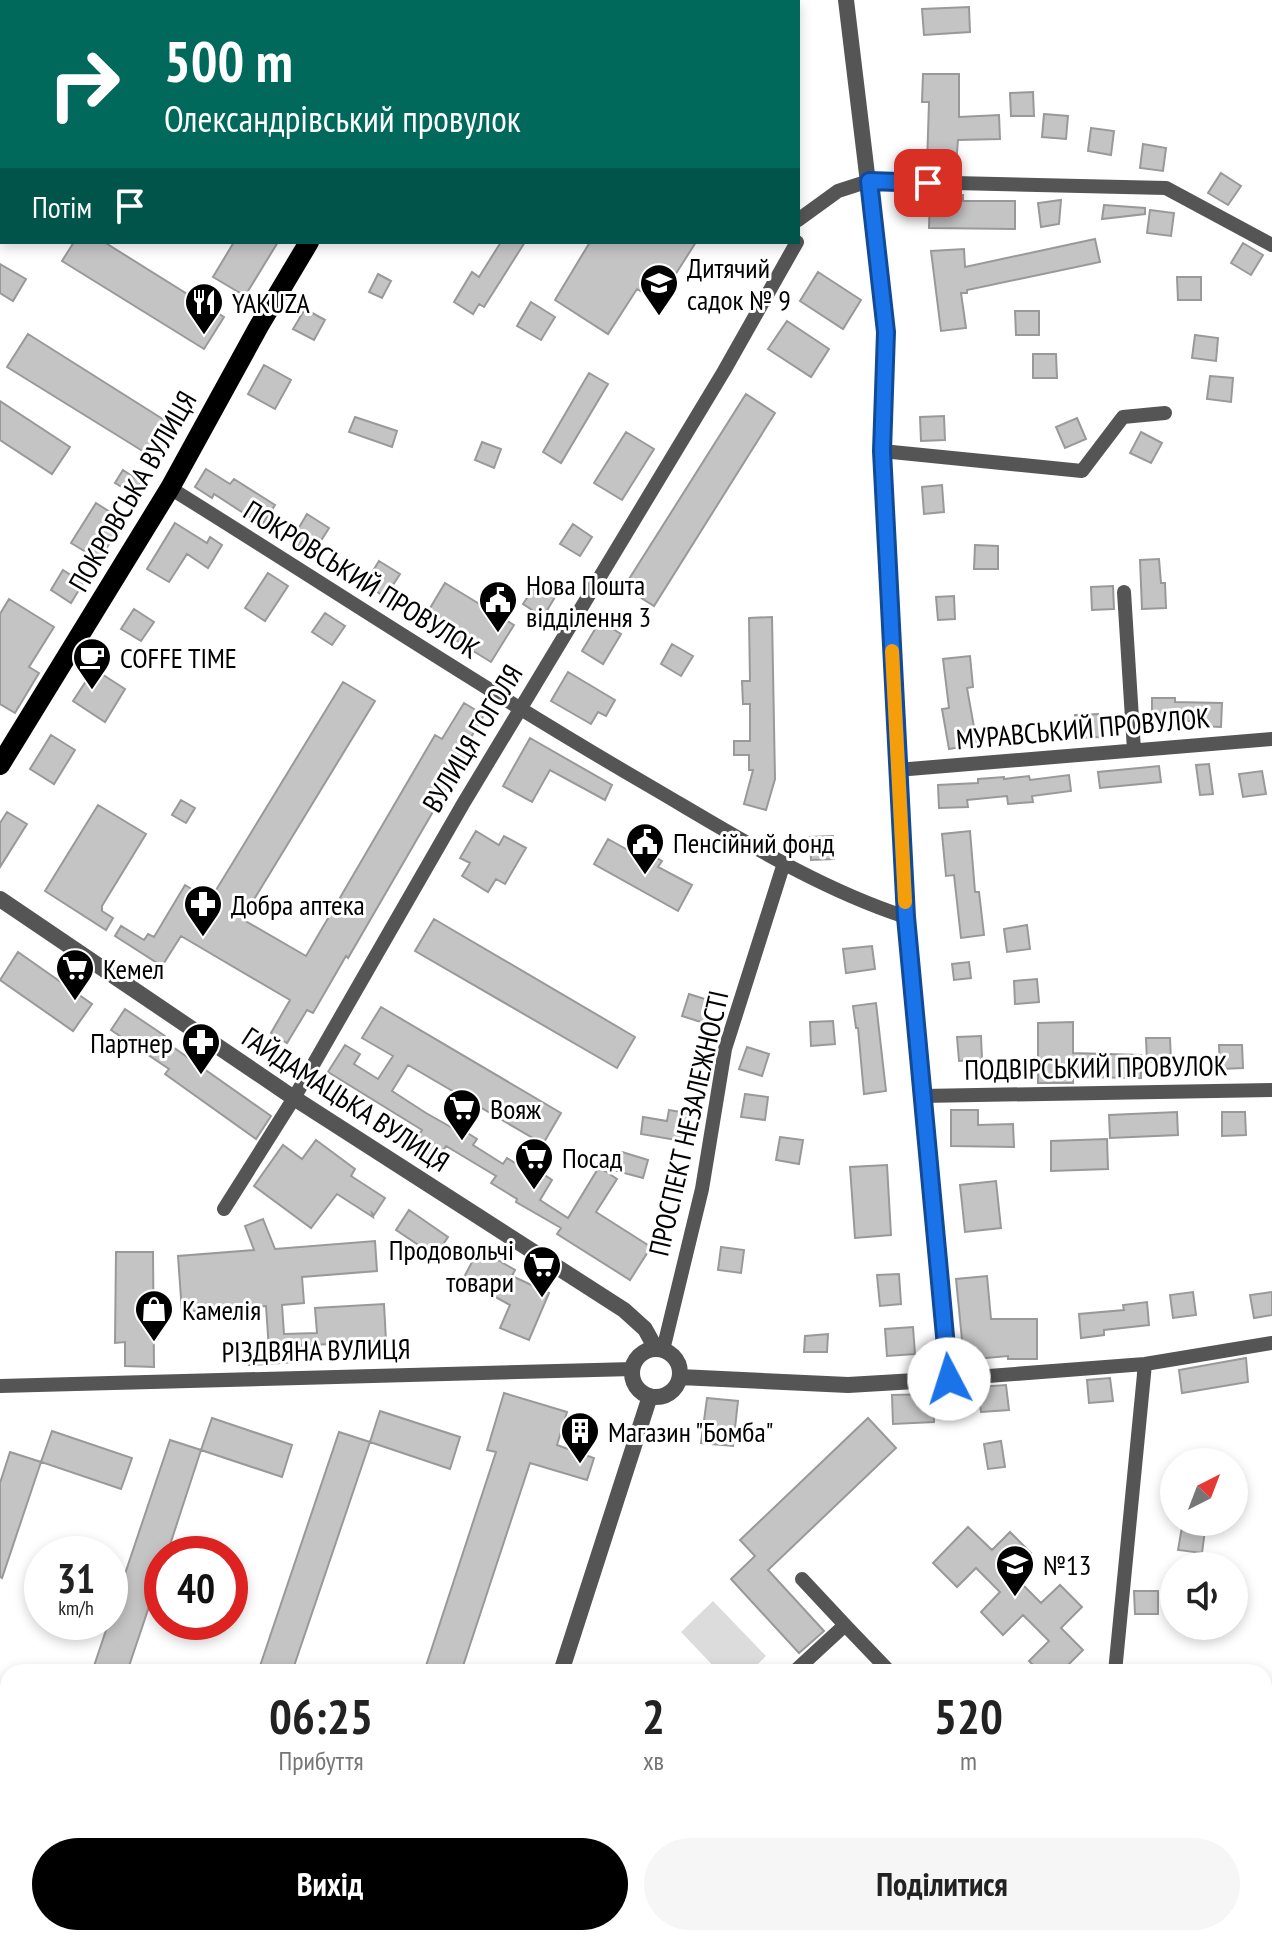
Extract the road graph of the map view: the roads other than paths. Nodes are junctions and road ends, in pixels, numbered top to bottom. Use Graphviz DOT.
graph roads {
  1 [pos="846,0"];
  2 [pos="869,181"];
  3 [pos="800,219"];
  4 [pos="308,244"];
  5 [pos="796,244"];
  6 [pos="1272,245"];
  7 [pos="1165,413"];
  8 [pos="882,451"];
  9 [pos="170,488"];
  10 [pos="1124,592"];
  11 [pos="519,709"];
  12 [pos="1272,739"];
  13 [pos="1134,750"];
  14 [pos="0,765"];
  15 [pos="897,770"];
  16 [pos="784,863"];
  17 [pos="0,899"];
  18 [pos="906,917"];
  19 [pos="1272,1090"];
  20 [pos="922,1096"];
  21 [pos="294,1098"];
  22 [pos="224,1209"];
  23 [pos="1272,1343"];
  24 [pos="659,1349"];
  25 [pos="1145,1364"];
  26 [pos="633,1369"];
  27 [pos="680,1377"];
  28 [pos="949,1379"];
  29 [pos="0,1386"];
  30 [pos="650,1396"];
  31 [pos="802,1579"];
  32 [pos="845,1625"];
  33 [pos="564,1664"];
  34 [pos="803,1664"];
  35 [pos="882,1664"];
  36 [pos="1116,1664"];
  1 -- 2 [label="street"];
  2 -- 3 [label="street"];
  2 -- 6 [label="street"];
  2 -- 8 [label="street"];
  4 -- 9 [label="main road, ПОКРОВСЬКА ВУЛИЦЯ"];
  5 -- 11 [label="street, ВУЛИЦЯ ГОГОЛЯ"];
  7 -- 8 [label="street"];
  8 -- 15 [label="street"];
  9 -- 11 [label="street, ПОКРОВСЬКИЙ ПРОВУЛОК"];
  9 -- 14 [label="main road, ПОКРОВСЬКА ВУЛИЦЯ"];
  10 -- 13 [label="street"];
  11 -- 16 [label="street, ПОКРОВСЬКИЙ ПРОВУЛОК"];
  11 -- 21 [label="street, ВУЛИЦЯ ГОГОЛЯ"];
  12 -- 13 [label="street, МУРАВСЬКИЙ ПРОВУЛОК"];
  13 -- 15 [label="street, МУРАВСЬКИЙ ПРОВУЛОК"];
  15 -- 18 [label="street"];
  16 -- 18 [label="street, ПОКРОВСЬКИЙ ПРОВУЛОК"];
  16 -- 24 [label="street, ПРОСПЕКТ НЕЗАЛЕЖНОСТІ"];
  17 -- 21 [label="street, ГАЙДАМАЦЬКА ВУЛИЦЯ"];
  18 -- 20 [label="street"];
  19 -- 20 [label="street, ПОДВІРСЬКИЙ ПРОВУЛОК"];
  20 -- 28 [label="street"];
  21 -- 22 [label="street, ВУЛИЦЯ ГОГОЛЯ"];
  21 -- 24 [label="street, ГАЙДАМАЦЬКА ВУЛИЦЯ"];
  23 -- 25 [label="street"];
  24 -- 26 [label="street"];
  24 -- 27 [label="street"];
  25 -- 28 [label="street"];
  25 -- 36 [label="street"];
  26 -- 29 [label="street, РІЗДВЯНА ВУЛИЦЯ"];
  26 -- 30 [label="street"];
  27 -- 28 [label="street"];
  27 -- 30 [label="street"];
  30 -- 33 [label="street"];
  31 -- 32 [label="street"];
  32 -- 34 [label="street"];
  32 -- 35 [label="street"];
}
